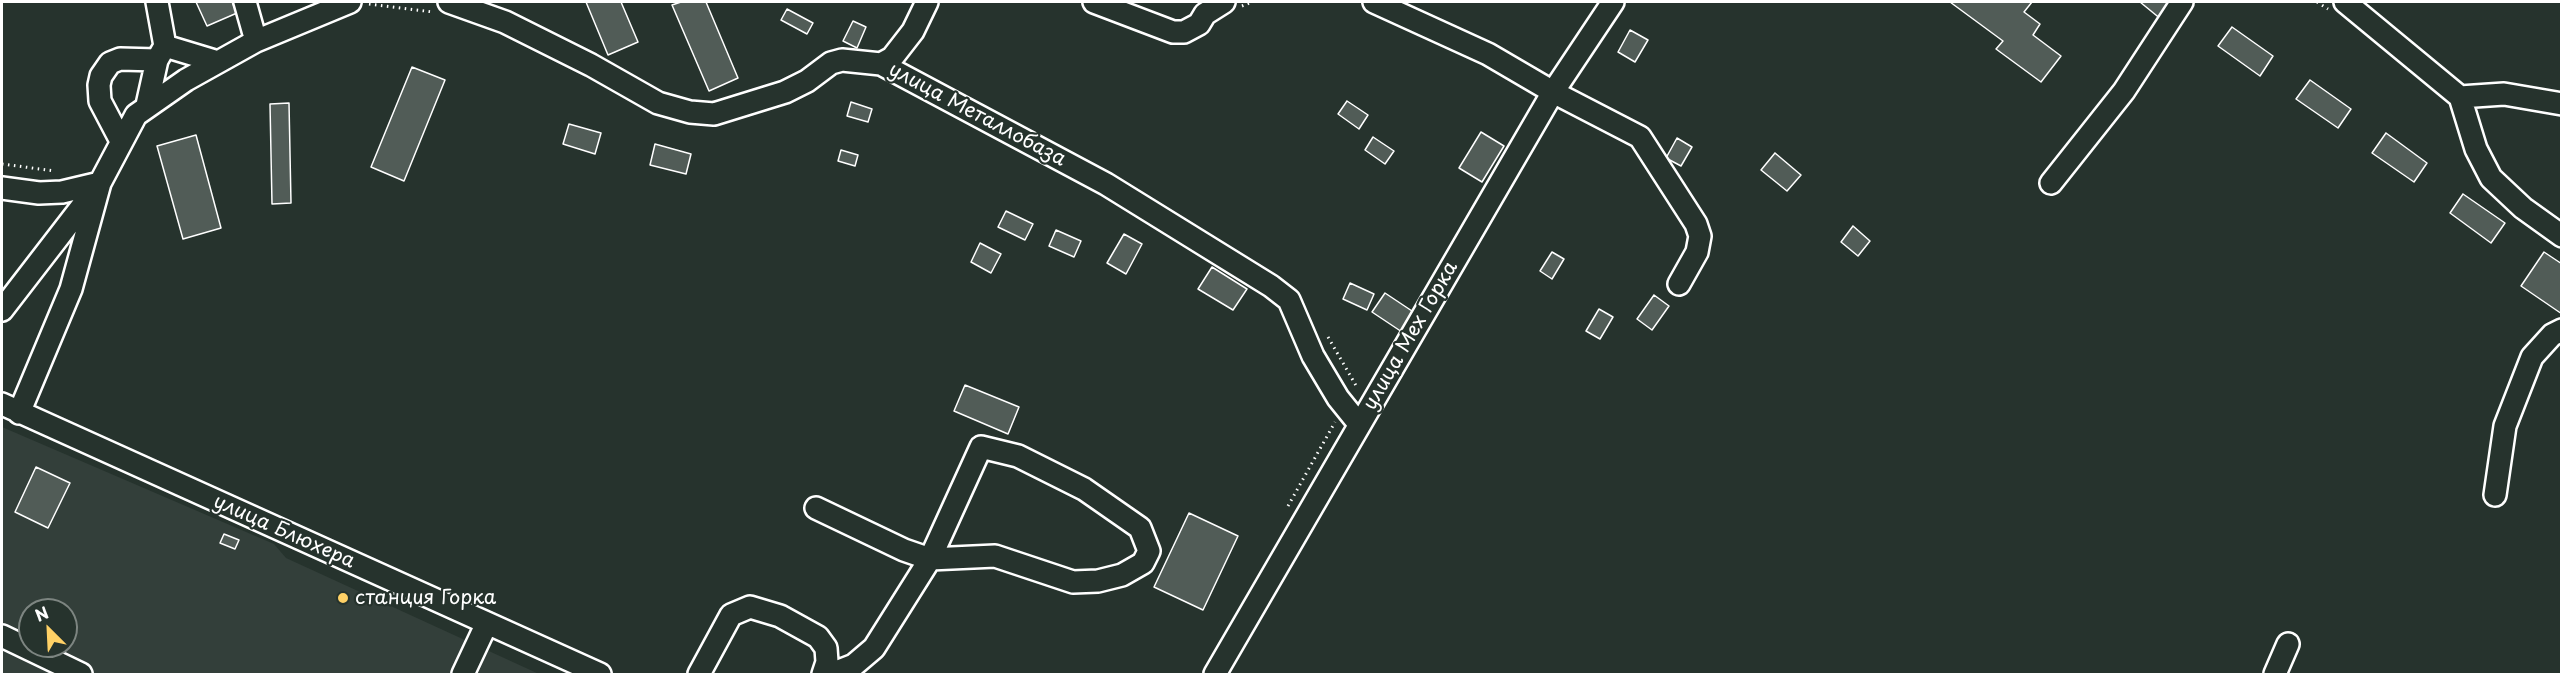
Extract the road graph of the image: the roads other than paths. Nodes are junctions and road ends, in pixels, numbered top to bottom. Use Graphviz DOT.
graph roads {
  1 [pos="157,2"];
  2 [pos="245,2"];
  3 [pos="927,2"];
  4 [pos="1094,2"];
  5 [pos="1224,2"];
  6 [pos="1374,2"];
  7 [pos="1613,2"];
  8 [pos="2182,2"];
  9 [pos="357,4"];
  10 [pos="443,7"];
  11 [pos="2340,8"];
  12 [pos="256,41"];
  13 [pos="161,53"];
  14 [pos="218,62"];
  15 [pos="881,64"];
  16 [pos="1553,93"];
  17 [pos="2460,97"];
  18 [pos="2562,104"];
  19 [pos="147,105"];
  20 [pos="121,141"];
  21 [pos="100,183"];
  22 [pos="2051,183"];
  23 [pos="2,188"];
  24 [pos="2562,236"];
  25 [pos="1679,284"];
  26 [pos="2,310"];
  27 [pos="2562,330"];
  28 [pos="10,408"];
  29 [pos="1359,424"];
  30 [pos="2494,495"];
  31 [pos="816,508"];
  32 [pos="930,559"];
  33 [pos="487,623"];
  34 [pos="2,636"];
  35 [pos="2288,644"];
  36 [pos="81,675"];
  37 [pos="463,675"];
  38 [pos="600,675"];
  39 [pos="699,675"];
  40 [pos="823,675"];
  41 [pos="831,675"];
  42 [pos="1215,675"];
  43 [pos="2275,675"];
  1 -- 13 [label="street"];
  2 -- 12 [label="street"];
  3 -- 15 [label="street"];
  4 -- 5 [label="street"];
  6 -- 16 [label="street"];
  7 -- 16 [label="street, улица Мех Горка"];
  8 -- 22 [label="street"];
  9 -- 12 [label="street"];
  10 -- 15 [label="street, улица Металлобаза"];
  11 -- 17 [label="street"];
  12 -- 14 [label="street"];
  13 -- 14 [label="street"];
  13 -- 19 [label="street"];
  13 -- 20 [label="street"];
  14 -- 19 [label="street"];
  15 -- 29 [label="street, улица Металлобаза"];
  16 -- 25 [label="street"];
  16 -- 29 [label="street, улица Мех Горка"];
  17 -- 18 [label="street"];
  17 -- 24 [label="street"];
  19 -- 20 [label="street"];
  20 -- 21 [label="street"];
  21 -- 23 [label="street"];
  21 -- 26 [label="street"];
  21 -- 28 [label="street"];
  27 -- 30 [label="street"];
  28 -- 33 [label="street, улица Блюхера"];
  29 -- 42 [label="street, улица Мех Горка"];
  31 -- 32 [label="street"];
  32 -- 32 [label="street"];
  32 -- 41 [label="street"];
  33 -- 37 [label="street"];
  33 -- 38 [label="street, улица Блюхера"];
  34 -- 36 [label="street"];
  35 -- 43 [label="street"];
  39 -- 40 [label="street"];
}
